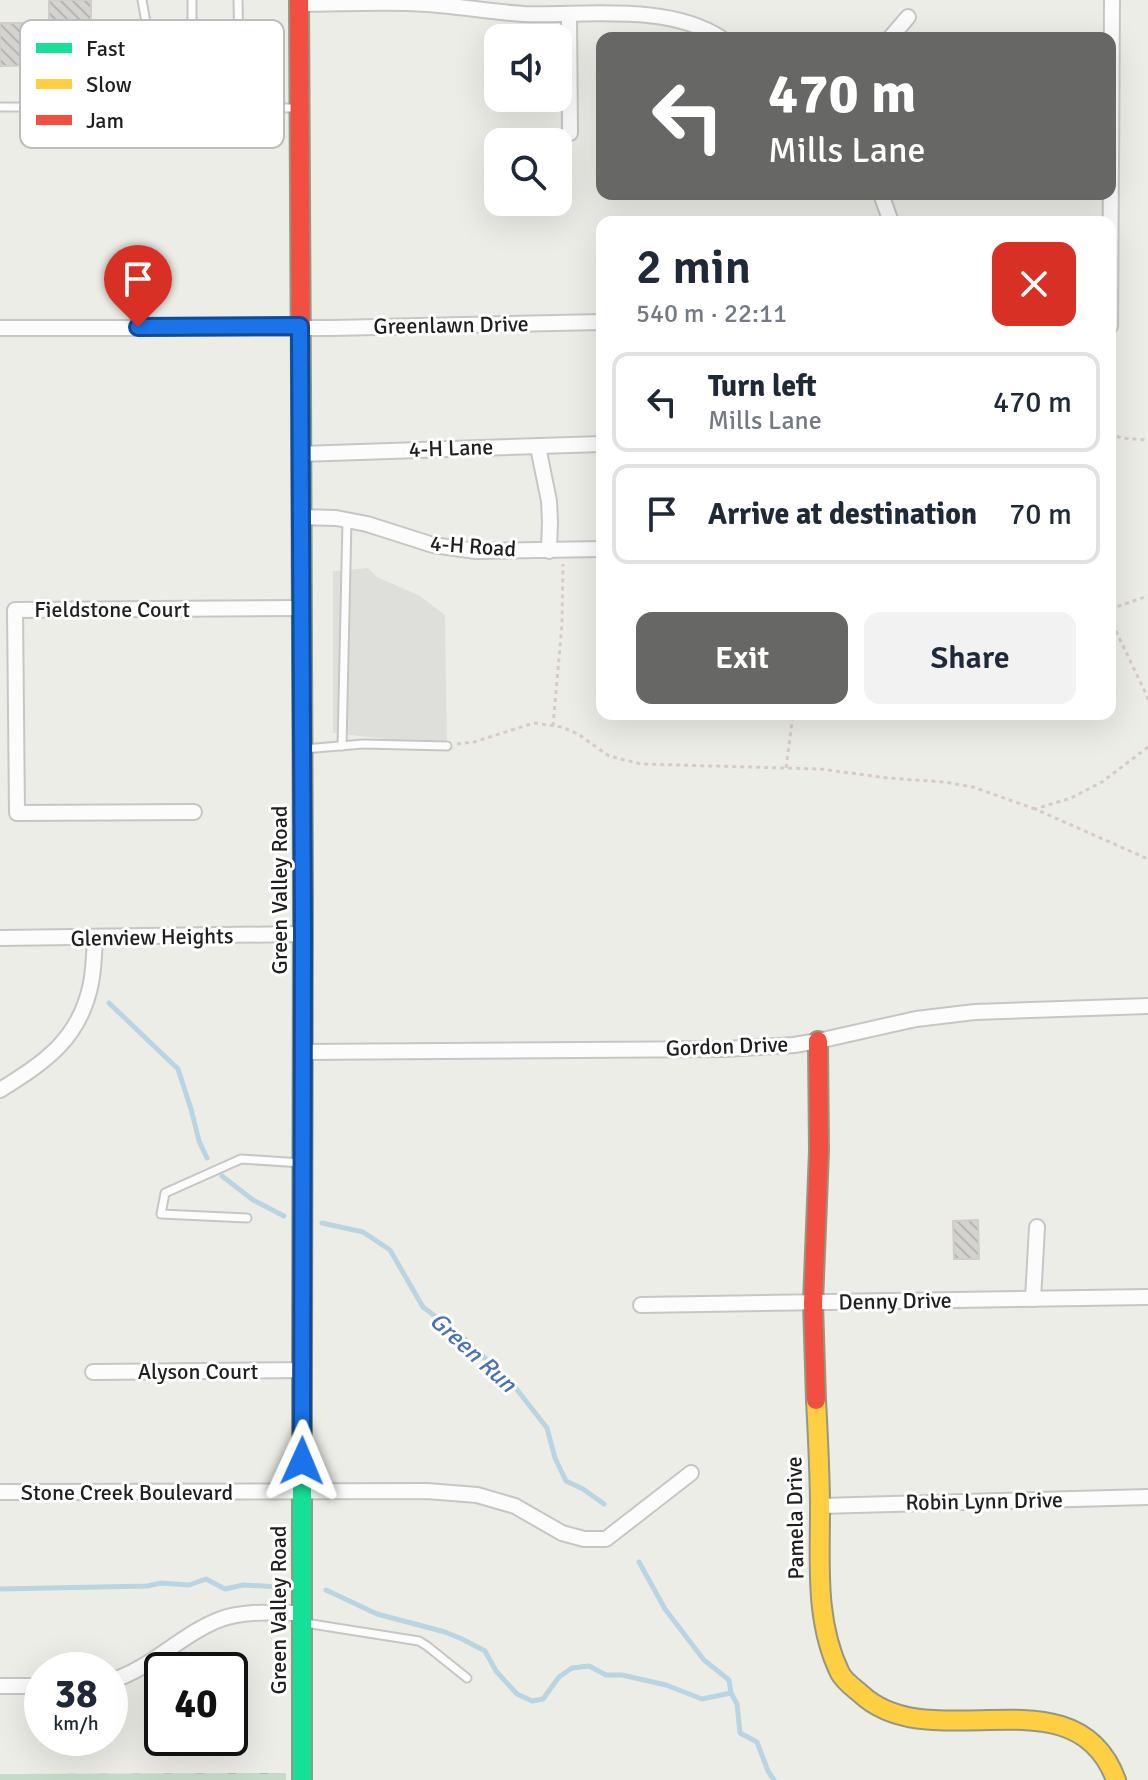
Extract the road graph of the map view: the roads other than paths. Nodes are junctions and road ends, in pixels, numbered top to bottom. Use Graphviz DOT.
graph roads {
  1 [pos="142,0"];
  2 [pos="238,0"];
  3 [pos="1112,0"];
  4 [pos="299,2"];
  5 [pos="569,14"];
  6 [pos="908,17"];
  7 [pos="146,20"];
  8 [pos="238,20"];
  9 [pos="709,32"];
  10 [pos="895,32"];
  11 [pos="1112,32"];
  12 [pos="284,108"];
  13 [pos="299,108"];
  14 [pos="570,128"];
  15 [pos="596,322"];
  16 [pos="300,326"];
  17 [pos="0,328"];
  18 [pos="596,444"];
  19 [pos="538,447"];
  20 [pos="300,454"];
  21 [pos="300,517"];
  22 [pos="347,520"];
  23 [pos="596,549"];
  24 [pos="549,551"];
  25 [pos="302,608"];
  26 [pos="342,746"];
  27 [pos="447,746"];
  28 [pos="302,749"];
  29 [pos="194,812"];
  30 [pos="303,934"];
  31 [pos="0,938"];
  32 [pos="95,938"];
  33 [pos="1148,1006"];
  34 [pos="818,1041"];
  35 [pos="303,1052"];
  36 [pos="0,1090"];
  37 [pos="303,1163"];
  38 [pos="247,1218"];
  39 [pos="1037,1227"];
  40 [pos="1148,1297"];
  41 [pos="1033,1299"];
  42 [pos="813,1303"];
  43 [pos="641,1305"];
  44 [pos="303,1370"];
  45 [pos="93,1372"];
  46 [pos="691,1473"];
  47 [pos="302,1491"];
  48 [pos="0,1492"];
  49 [pos="1148,1497"];
  50 [pos="820,1506"];
  51 [pos="302,1618"];
  52 [pos="128,1674"];
  53 [pos="467,1678"];
  54 [pos="0,1686"];
  55 [pos="24,1686"];
  56 [pos="302,1780"];
  57 [pos="1116,1780"];
  1 -- 7 [label="lane"];
  2 -- 8 [label="lane"];
  3 -- 11 [label="street"];
  4 -- 5 [label="street"];
  4 -- 13 [label="street, Green Valley Road"];
  5 -- 9 [label="street"];
  5 -- 14 [label="street"];
  6 -- 10 [label="street"];
  12 -- 13 [label="lane"];
  13 -- 16 [label="street, Green Valley Road"];
  15 -- 16 [label="street, Greenlawn Drive"];
  16 -- 17 [label="street, Greenlawn Drive"];
  16 -- 20 [label="street, Green Valley Road"];
  18 -- 19 [label="street, 4-H Lane"];
  19 -- 20 [label="street, 4-H Lane"];
  19 -- 24 [label="street"];
  20 -- 21 [label="street, Green Valley Road"];
  21 -- 22 [label="street, 4-H Road"];
  21 -- 25 [label="street, Green Valley Road"];
  22 -- 24 [label="street, 4-H Road"];
  22 -- 26 [label="lane"];
  23 -- 24 [label="street, 4-H Road"];
  25 -- 28 [label="street, Green Valley Road"];
  25 -- 29 [label="street, Fieldstone Court"];
  26 -- 27 [label="lane"];
  26 -- 28 [label="lane"];
  28 -- 30 [label="street, Green Valley Road"];
  30 -- 32 [label="street, Glenview Heights"];
  30 -- 35 [label="street, Green Valley Road"];
  31 -- 32 [label="street, Glenview Heights"];
  32 -- 36 [label="street"];
  33 -- 34 [label="street, Gordon Drive"];
  34 -- 35 [label="street, Gordon Drive"];
  34 -- 42 [label="street, Pamela Drive"];
  35 -- 37 [label="street, Green Valley Road"];
  37 -- 38 [label="lane"];
  37 -- 44 [label="street, Green Valley Road"];
  39 -- 41 [label="street"];
  40 -- 41 [label="street, Denny Drive"];
  41 -- 42 [label="street, Denny Drive"];
  42 -- 43 [label="street, Denny Drive"];
  42 -- 50 [label="street, Pamela Drive"];
  44 -- 45 [label="street, Alyson Court"];
  44 -- 47 [label="street, Green Valley Road"];
  46 -- 47 [label="street, Stone Creek Boulevard"];
  47 -- 48 [label="street, Stone Creek Boulevard"];
  47 -- 51 [label="street, Green Valley Road"];
  49 -- 50 [label="street, Robin Lynn Drive"];
  50 -- 57 [label="street, Pamela Drive"];
  51 -- 52 [label="street"];
  51 -- 53 [label="lane"];
  51 -- 56 [label="street, Green Valley Road"];
  54 -- 55 [label="street"];
}
